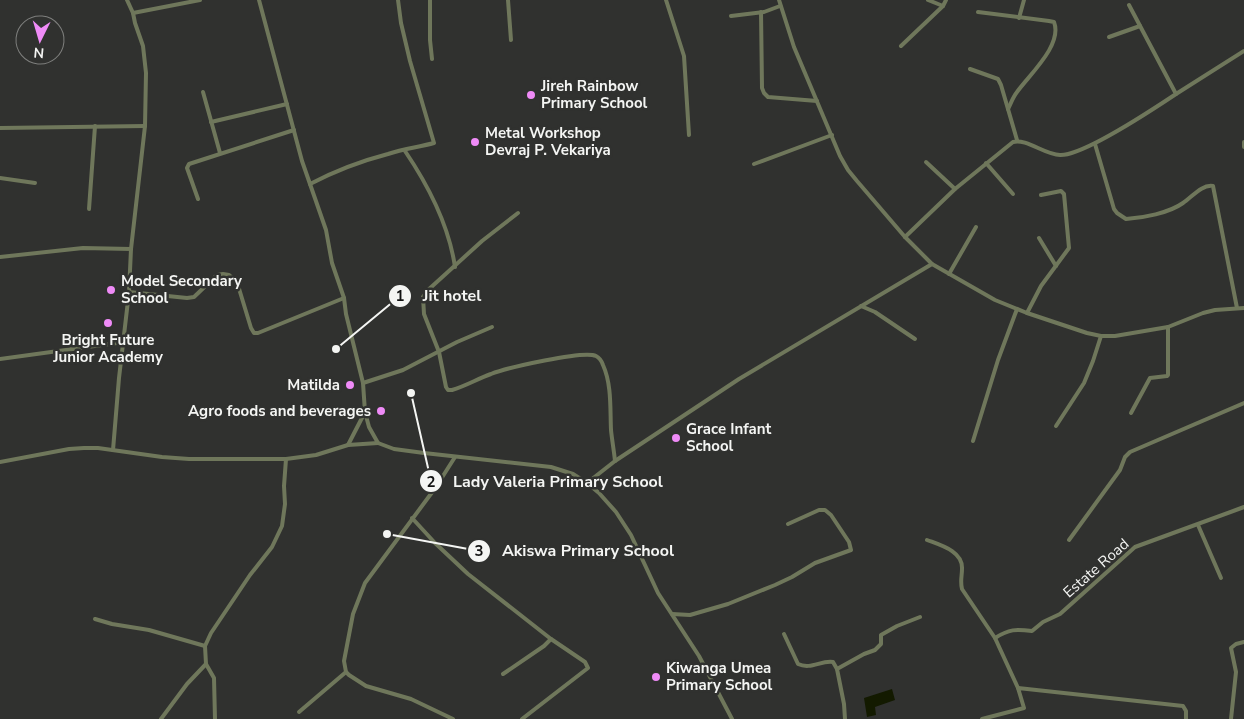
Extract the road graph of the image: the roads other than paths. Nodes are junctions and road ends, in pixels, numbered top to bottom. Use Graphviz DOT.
graph roads {
  1 [pos="127,0"];
  2 [pos="200,0"];
  3 [pos="258,0"];
  4 [pos="398,0"];
  5 [pos="430,0"];
  6 [pos="508,0"];
  7 [pos="666,0"];
  8 [pos="779,0"];
  9 [pos="928,0"];
  10 [pos="946,0"];
  11 [pos="1024,0"];
  12 [pos="780,6"];
  13 [pos="943,6"];
  14 [pos="1129,6"];
  15 [pos="761,12"];
  16 [pos="978,12"];
  17 [pos="133,13"];
  18 [pos="731,16"];
  19 [pos="1019,18"];
  20 [pos="1140,26"];
  21 [pos="1109,37"];
  22 [pos="511,40"];
  23 [pos="901,46"];
  24 [pos="1244,51"];
  25 [pos="432,59"];
  26 [pos="970,69"];
  27 [pos="204,92"];
  28 [pos="1176,94"];
  29 [pos="817,100"];
  30 [pos="287,104"];
  31 [pos="1008,109"];
  32 [pos="211,122"];
  33 [pos="95,126"];
  34 [pos="145,126"];
  35 [pos="0,128"];
  36 [pos="294,130"];
  37 [pos="689,134"];
  38 [pos="832,135"];
  39 [pos="1017,140"];
  40 [pos="1244,142"];
  41 [pos="1095,144"];
  42 [pos="1244,147"];
  43 [pos="405,151"];
  44 [pos="220,153"];
  45 [pos="926,162"];
  46 [pos="986,163"];
  47 [pos="754,164"];
  48 [pos="0,178"];
  49 [pos="35,183"];
  50 [pos="310,184"];
  51 [pos="955,189"];
  52 [pos="1013,194"];
  53 [pos="1041,195"];
  54 [pos="198,199"];
  55 [pos="89,209"];
  56 [pos="518,213"];
  57 [pos="976,227"];
  58 [pos="905,237"];
  59 [pos="1039,238"];
  60 [pos="131,249"];
  61 [pos="0,257"];
  62 [pos="932,264"];
  63 [pos="1056,266"];
  64 [pos="454,267"];
  65 [pos="949,274"];
  66 [pos="129,292"];
  67 [pos="344,298"];
  68 [pos="860,306"];
  69 [pos="1237,308"];
  70 [pos="1244,308"];
  71 [pos="1017,309"];
  72 [pos="1027,313"];
  73 [pos="492,327"];
  74 [pos="1168,327"];
  75 [pos="1100,336"];
  76 [pos="915,339"];
  77 [pos="124,342"];
  78 [pos="439,352"];
  79 [pos="0,359"];
  80 [pos="363,383"];
  81 [pos="1244,402"];
  82 [pos="365,412"];
  83 [pos="1131,413"];
  84 [pos="1056,426"];
  85 [pos="973,442"];
  86 [pos="378,443"];
  87 [pos="348,445"];
  88 [pos="113,450"];
  89 [pos="456,457"];
  90 [pos="286,459"];
  91 [pos="615,461"];
  92 [pos="0,462"];
  93 [pos="586,483"];
  94 [pos="1244,508"];
  95 [pos="412,518"];
  96 [pos="788,524"];
  97 [pos="1198,525"];
  98 [pos="927,540"];
  99 [pos="1069,540"];
  100 [pos="1221,578"];
  101 [pos="672,614"];
  102 [pos="920,617"];
  103 [pos="95,619"];
  104 [pos="784,634"];
  105 [pos="994,638"];
  106 [pos="551,639"];
  107 [pos="1244,642"];
  108 [pos="205,646"];
  109 [pos="206,664"];
  110 [pos="837,669"];
  111 [pos="346,672"];
  112 [pos="503,674"];
  113 [pos="1018,688"];
  114 [pos="299,712"];
  115 [pos="998,717"];
  116 [pos="161,719"];
  117 [pos="215,719"];
  118 [pos="453,719"];
  119 [pos="522,719"];
  120 [pos="732,719"];
  121 [pos="845,719"];
  122 [pos="982,719"];
  123 [pos="1186,719"];
  124 [pos="1231,719"];
  1 -- 17 [label="street"];
  2 -- 17 [label="street"];
  3 -- 30 [label="street"];
  4 -- 43 [label="street"];
  5 -- 25 [label="street"];
  6 -- 22 [label="street"];
  7 -- 37 [label="street"];
  8 -- 12 [label="street"];
  9 -- 13 [label="street"];
  10 -- 13 [label="street"];
  11 -- 19 [label="street"];
  12 -- 15 [label="street"];
  12 -- 29 [label="street"];
  13 -- 23 [label="street"];
  14 -- 20 [label="street"];
  15 -- 18 [label="street"];
  15 -- 29 [label="street"];
  16 -- 19 [label="street"];
  17 -- 34 [label="street"];
  19 -- 31 [label="street"];
  20 -- 21 [label="street"];
  20 -- 28 [label="street"];
  24 -- 28 [label="street"];
  26 -- 31 [label="street"];
  27 -- 32 [label="street"];
  28 -- 41 [label="street"];
  29 -- 38 [label="street"];
  30 -- 32 [label="street"];
  30 -- 36 [label="street"];
  31 -- 39 [label="street"];
  32 -- 44 [label="street"];
  33 -- 34 [label="street"];
  33 -- 35 [label="street"];
  33 -- 55 [label="street"];
  34 -- 60 [label="street"];
  36 -- 44 [label="street"];
  36 -- 50 [label="street"];
  38 -- 47 [label="street"];
  38 -- 58 [label="street"];
  39 -- 41 [label="street"];
  39 -- 46 [label="street"];
  40 -- 42 [label="street"];
  41 -- 69 [label="street"];
  43 -- 50 [label="street"];
  43 -- 64 [label="street"];
  44 -- 54 [label="street"];
  45 -- 51 [label="street"];
  46 -- 51 [label="street"];
  46 -- 52 [label="street"];
  48 -- 49 [label="street"];
  50 -- 67 [label="street"];
  51 -- 58 [label="street"];
  53 -- 63 [label="street"];
  56 -- 64 [label="street"];
  57 -- 65 [label="street"];
  58 -- 62 [label="street"];
  59 -- 63 [label="street"];
  60 -- 61 [label="street"];
  60 -- 66 [label="street"];
  62 -- 65 [label="street"];
  62 -- 68 [label="street"];
  63 -- 72 [label="street"];
  64 -- 78 [label="street"];
  65 -- 71 [label="street"];
  66 -- 67 [label="street"];
  66 -- 77 [label="street"];
  67 -- 80 [label="street"];
  68 -- 76 [label="street"];
  68 -- 91 [label="street"];
  69 -- 70 [label="street"];
  69 -- 74 [label="street"];
  71 -- 72 [label="street"];
  71 -- 85 [label="street"];
  72 -- 75 [label="street"];
  73 -- 78 [label="street"];
  74 -- 75 [label="street"];
  74 -- 83 [label="street"];
  75 -- 84 [label="street"];
  77 -- 79 [label="street"];
  77 -- 88 [label="street"];
  78 -- 80 [label="street"];
  78 -- 91 [label="street"];
  80 -- 82 [label="street"];
  81 -- 99 [label="street"];
  82 -- 86 [label="street"];
  82 -- 87 [label="street"];
  86 -- 87 [label="street"];
  86 -- 89 [label="street"];
  87 -- 90 [label="street"];
  88 -- 90 [label="street"];
  88 -- 92 [label="street"];
  89 -- 93 [label="street"];
  89 -- 95 [label="street"];
  90 -- 108 [label="street"];
  91 -- 93 [label="street"];
  93 -- 101 [label="street"];
  94 -- 97 [label="street, Estate Road"];
  95 -- 106 [label="street"];
  95 -- 111 [label="street"];
  96 -- 101 [label="street"];
  97 -- 100 [label="street"];
  97 -- 105 [label="street, Estate Road"];
  98 -- 105 [label="street"];
  101 -- 120 [label="street"];
  102 -- 110 [label="street"];
  103 -- 108 [label="street"];
  104 -- 110 [label="street"];
  105 -- 113 [label="street"];
  106 -- 112 [label="street"];
  106 -- 119 [label="street"];
  107 -- 124 [label="street"];
  108 -- 109 [label="street"];
  109 -- 116 [label="street"];
  109 -- 117 [label="street"];
  110 -- 121 [label="street"];
  111 -- 114 [label="street"];
  111 -- 118 [label="street"];
  113 -- 115 [label="street"];
  113 -- 123 [label="street"];
  115 -- 122 [label="street"];
}
